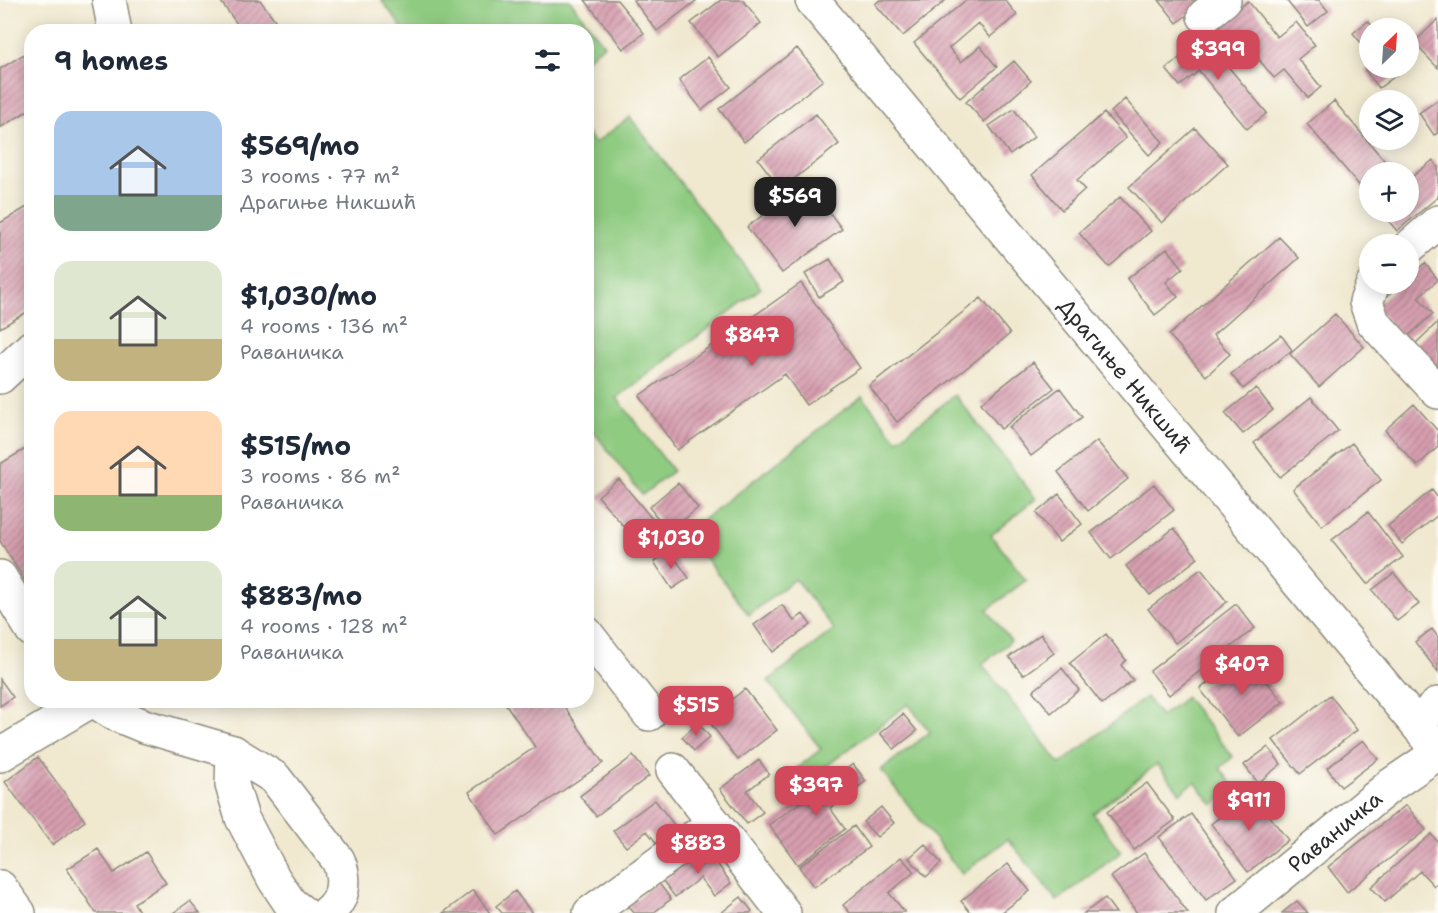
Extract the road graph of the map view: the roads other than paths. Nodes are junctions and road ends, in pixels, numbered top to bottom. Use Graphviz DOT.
graph roads {
  1 [pos="109,0"];
  2 [pos="813,0"];
  3 [pos="114,24"];
  4 [pos="1438,222"];
  5 [pos="1419,238"];
  6 [pos="1369,294"];
  7 [pos="24,354"];
  8 [pos="0,377"];
  9 [pos="1438,392"];
  10 [pos="0,577"];
  11 [pos="24,617"];
  12 [pos="594,643"];
  13 [pos="100,708"];
  14 [pos="115,708"];
  15 [pos="649,714"];
  16 [pos="1427,714"];
  17 [pos="1438,751"];
  18 [pos="233,752"];
  19 [pos="0,755"];
  20 [pos="673,770"];
  21 [pos="714,824"];
  22 [pos="0,887"];
  23 [pos="19,913"];
  24 [pos="303,913"];
  25 [pos="327,913"];
  26 [pos="590,913"];
  27 [pos="784,913"];
  28 [pos="1235,913"];
  1 -- 3 [label="street"];
  2 -- 16 [label="street, Драгиње Никшић"];
  4 -- 5 [label="street"];
  6 -- 9 [label="street"];
  7 -- 8 [label="street"];
  10 -- 11 [label="street"];
  12 -- 15 [label="street"];
  13 -- 19 [label="street"];
  14 -- 18 [label="street"];
  16 -- 17 [label="street, Драгиње Никшић"];
  17 -- 28 [label="street, Раваничка"];
  18 -- 24 [label="street"];
  18 -- 25 [label="street"];
  20 -- 21 [label="street"];
  21 -- 26 [label="street"];
  21 -- 27 [label="street"];
  22 -- 23 [label="street"];
}
